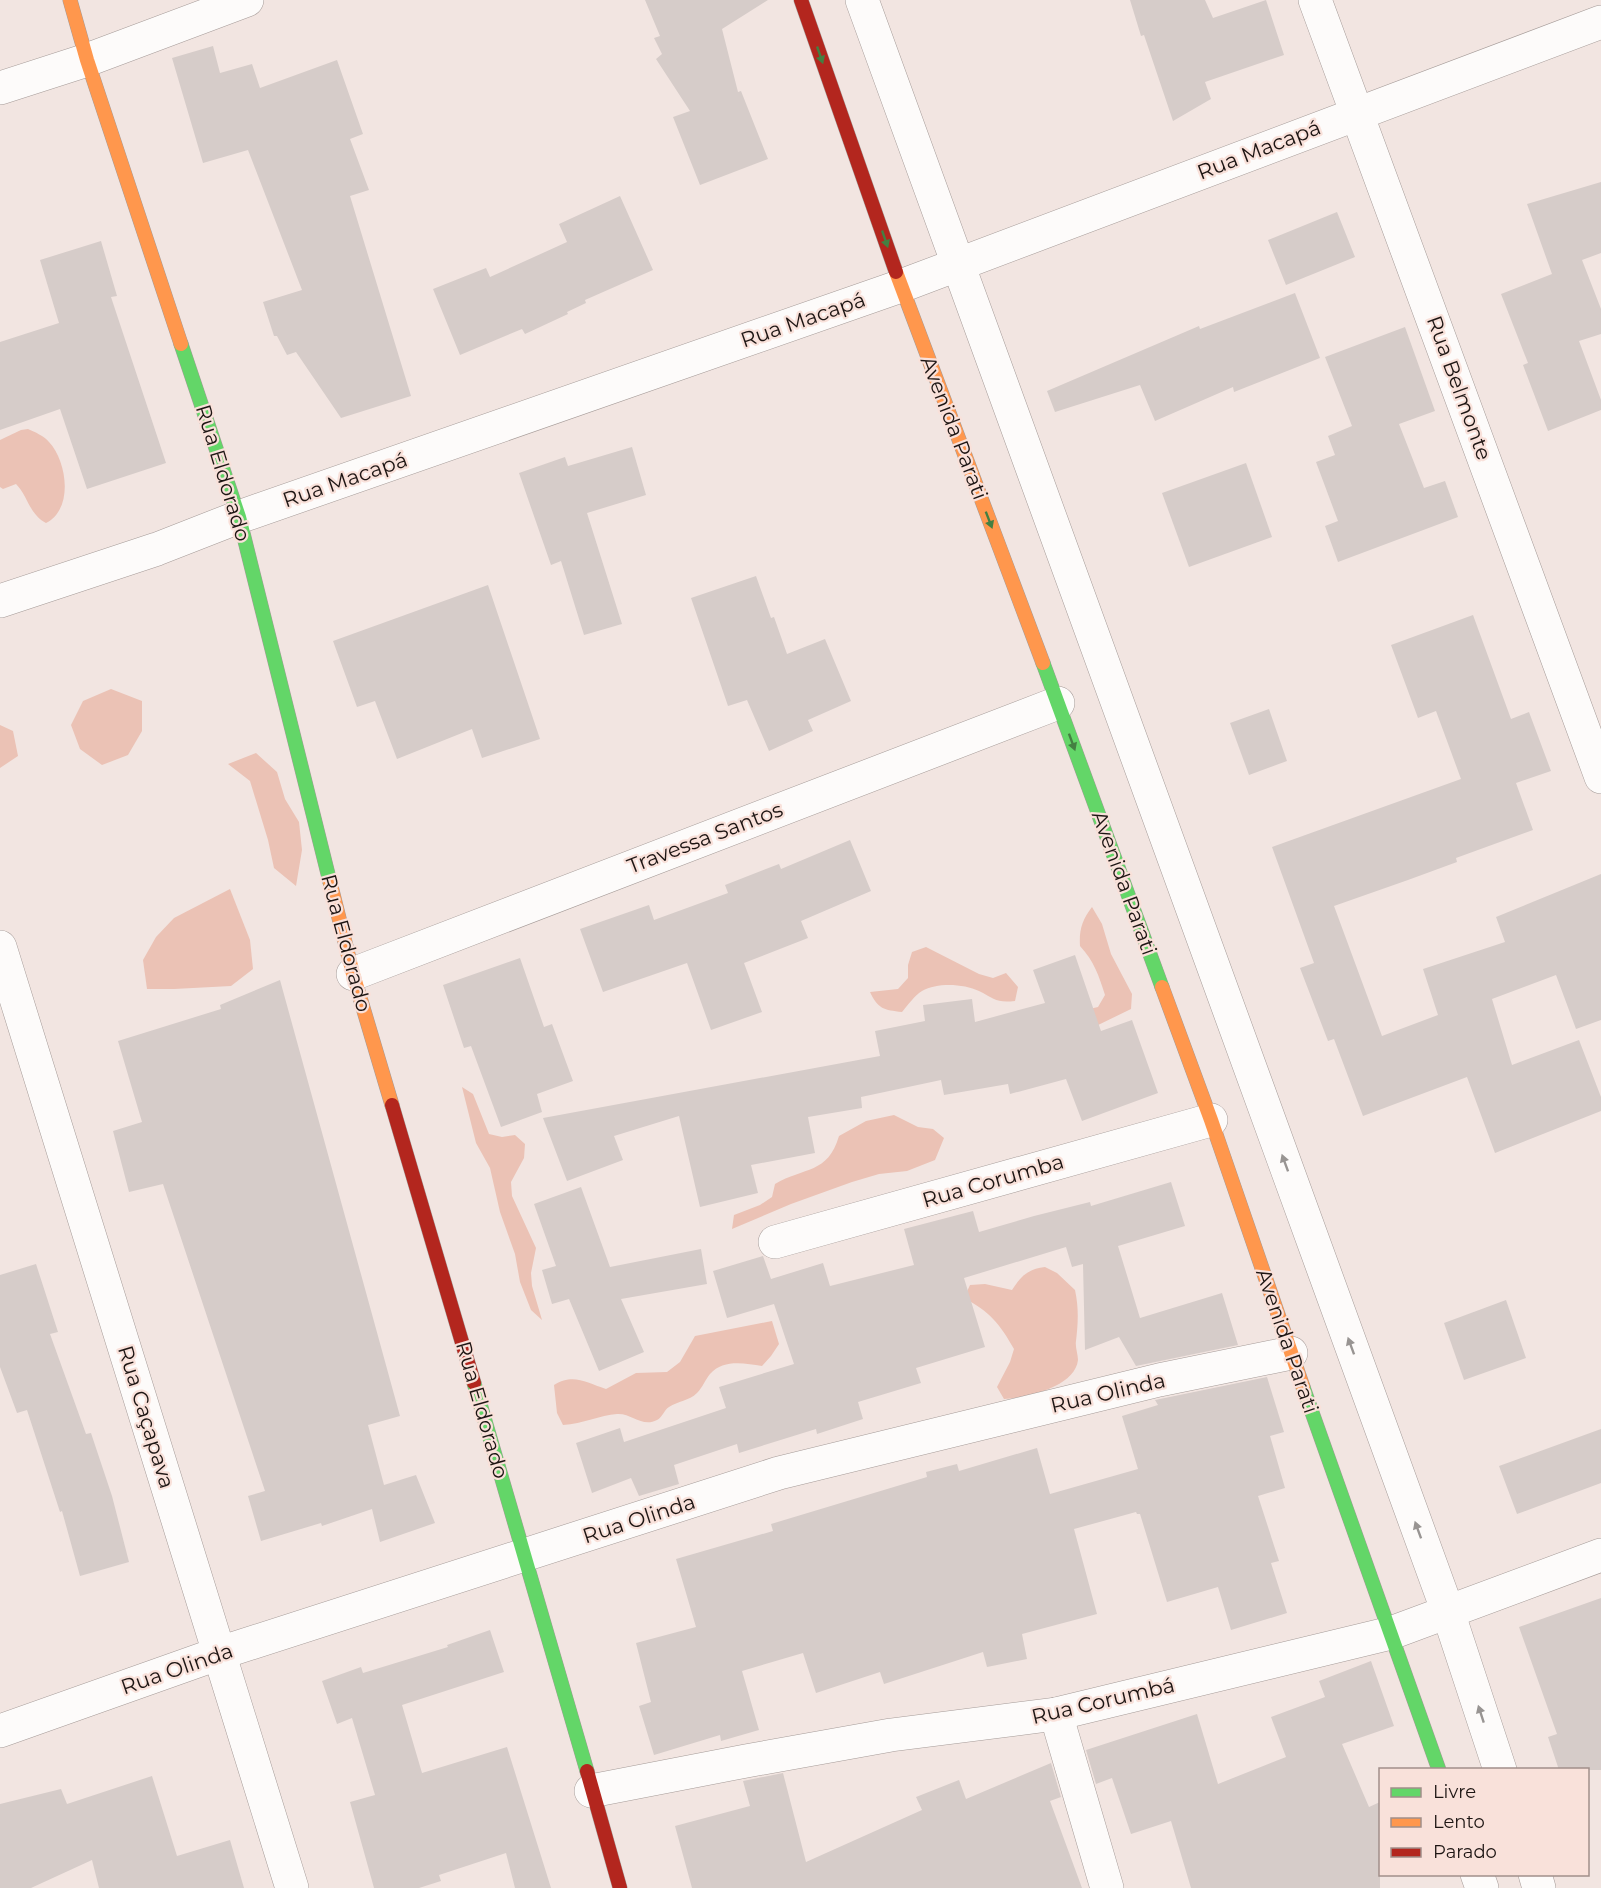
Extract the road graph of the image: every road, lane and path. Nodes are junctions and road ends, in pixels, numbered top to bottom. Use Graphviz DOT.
graph roads {
  1 [pos="70,0"];
  2 [pos="247,0"];
  3 [pos="801,0"];
  4 [pos="862,0"];
  5 [pos="1315,0"];
  6 [pos="1601,22"];
  7 [pos="87,60"];
  8 [pos="0,88"];
  9 [pos="1358,112"];
  10 [pos="959,264"];
  11 [pos="901,285"];
  12 [pos="240,517"];
  13 [pos="0,601"];
  14 [pos="1058,703"];
  15 [pos="1601,777"];
  16 [pos="0,946"];
  17 [pos="353,974"];
  18 [pos="1211,1119"];
  19 [pos="775,1242"];
  20 [pos="1291,1353"];
  21 [pos="1601,1555"];
  22 [pos="525,1556"];
  23 [pos="1448,1612"];
  24 [pos="1390,1633"];
  25 [pos="219,1653"];
  26 [pos="1056,1714"];
  27 [pos="0,1731"];
  28 [pos="1438,1768"];
  29 [pos="1499,1768"];
  30 [pos="591,1791"];
  31 [pos="292,1888"];
  32 [pos="620,1888"];
  33 [pos="1107,1888"];
  1 -- 7 [label="street, Rua Eldorado"];
  2 -- 7 [label="street"];
  3 -- 11 [label="street, Avenida Parati, one-way"];
  4 -- 10 [label="street"];
  5 -- 9 [label="street, Rua Belmonte"];
  6 -- 9 [label="street, Rua Macapá"];
  7 -- 8 [label="street"];
  7 -- 12 [label="street, Rua Eldorado"];
  9 -- 10 [label="street, Rua Macapá"];
  9 -- 15 [label="street, Rua Belmonte"];
  10 -- 11 [label="street, Rua Macapá"];
  23 -- 10 [label="street, one-way"];
  11 -- 12 [label="street, Rua Macapá"];
  11 -- 14 [label="street, Avenida Parati, one-way"];
  12 -- 13 [label="street, Rua Macapá"];
  12 -- 17 [label="street, Rua Eldorado"];
  14 -- 17 [label="street, Travessa Santos"];
  14 -- 18 [label="street, Avenida Parati, one-way"];
  16 -- 25 [label="street, Rua Caçapava"];
  17 -- 22 [label="street, Rua Eldorado"];
  18 -- 19 [label="street, Rua Corumba"];
  18 -- 20 [label="street, Avenida Parati"];
  20 -- 22 [label="street, Rua Olinda"];
  20 -- 24 [label="street, Avenida Parati"];
  21 -- 23 [label="street, Rua Corumbá"];
  22 -- 25 [label="street, Rua Olinda"];
  22 -- 30 [label="street, Rua Eldorado"];
  23 -- 24 [label="street, Rua Corumbá"];
  29 -- 23 [label="street, one-way"];
  24 -- 26 [label="street, Rua Corumbá"];
  24 -- 28 [label="street, Avenida Parati"];
  25 -- 27 [label="street, Rua Olinda"];
  25 -- 31 [label="street, Rua Caçapava"];
  26 -- 30 [label="street, Rua Corumbá"];
  26 -- 33 [label="street"];
  30 -- 32 [label="street, Rua Eldorado"];
}
